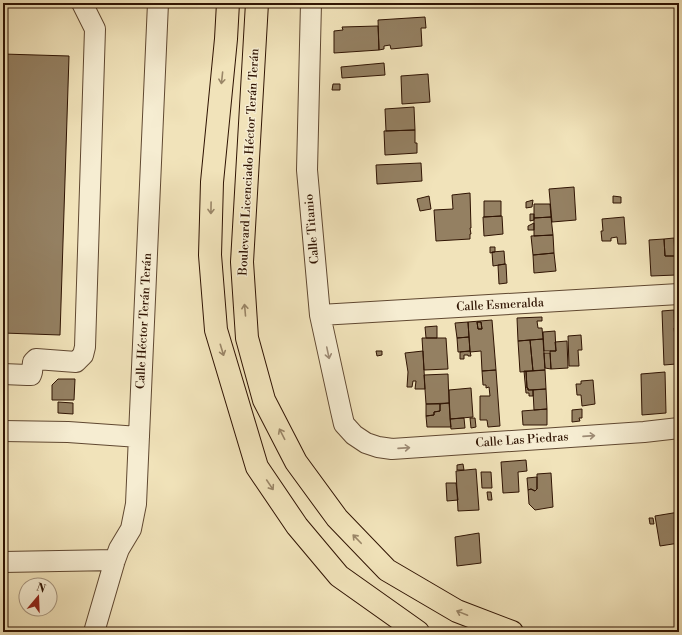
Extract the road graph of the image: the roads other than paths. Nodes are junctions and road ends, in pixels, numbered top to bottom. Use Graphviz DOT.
graph roads {
  1 [pos="82,3"];
  2 [pos="158,3"];
  3 [pos="228,3"];
  4 [pos="256,3"];
  5 [pos="312,3"];
  6 [pos="679,294"];
  7 [pos="320,315"];
  8 [pos="3,374"];
  9 [pos="679,428"];
  10 [pos="3,431"];
  11 [pos="139,438"];
  12 [pos="366,443"];
  13 [pos="115,560"];
  14 [pos="3,562"];
  15 [pos="94,632"];
  16 [pos="418,632"];
  17 [pos="512,632"];
  1 -- 8 [label="street"];
  2 -- 11 [label="street, Calle Héctor Terán Terán"];
  3 -- 16 [label="main road, one-way"];
  17 -- 4 [label="main road, Boulevard Licenciado Héctor Terán Terán, one-way"];
  5 -- 7 [label="street, Calle Titanio"];
  6 -- 7 [label="street, Calle Esmeralda"];
  7 -- 12 [label="street, Calle Titanio, one-way"];
  12 -- 9 [label="street, Calle Las Piedras, one-way"];
  10 -- 11 [label="street"];
  11 -- 13 [label="street, Calle Héctor Terán Terán"];
  13 -- 14 [label="street"];
  13 -- 15 [label="street, Calle Héctor Terán Terán"];
}
